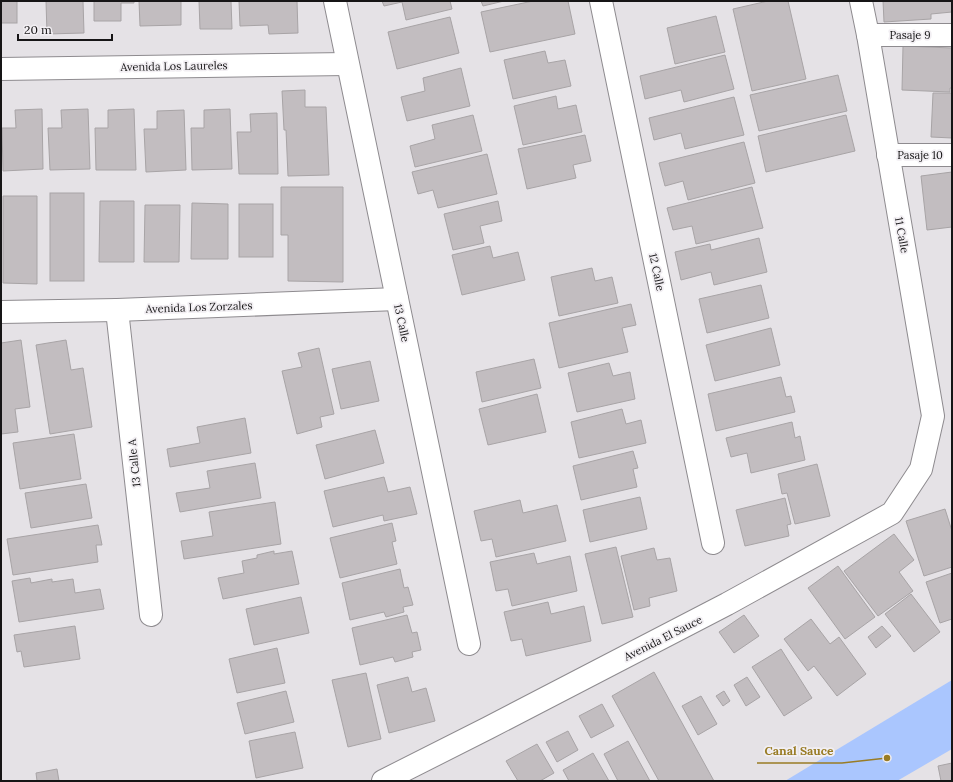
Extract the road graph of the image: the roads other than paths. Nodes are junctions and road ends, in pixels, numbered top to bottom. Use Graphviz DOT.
graph roads {
  1 [pos="335,1"];
  2 [pos="601,1"];
  3 [pos="861,1"];
  4 [pos="868,35"];
  5 [pos="952,35"];
  6 [pos="347,64"];
  7 [pos="1,69"];
  8 [pos="888,155"];
  9 [pos="952,155"];
  10 [pos="397,299"];
  11 [pos="117,310"];
  12 [pos="1,312"];
  13 [pos="921,469"];
  14 [pos="713,543"];
  15 [pos="151,615"];
  16 [pos="469,644"];
  17 [pos="383,781"];
  1 -- 6 [label="street, 13 Calle"];
  2 -- 14 [label="street, 12 Calle"];
  3 -- 4 [label="street, 11 Calle"];
  4 -- 5 [label="street, Pasaje 9"];
  4 -- 8 [label="street, 11 Calle"];
  6 -- 7 [label="street, Avenida Los Laureles"];
  6 -- 10 [label="street, 13 Calle"];
  8 -- 9 [label="street, Pasaje 10"];
  8 -- 13 [label="street, 11 Calle"];
  10 -- 11 [label="street, Avenida Los Zorzales"];
  10 -- 16 [label="street, 13 Calle"];
  11 -- 12 [label="street, Avenida Los Zorzales"];
  11 -- 15 [label="street, 13 Calle A"];
  13 -- 17 [label="street, Avenida El Sauce"];
}
